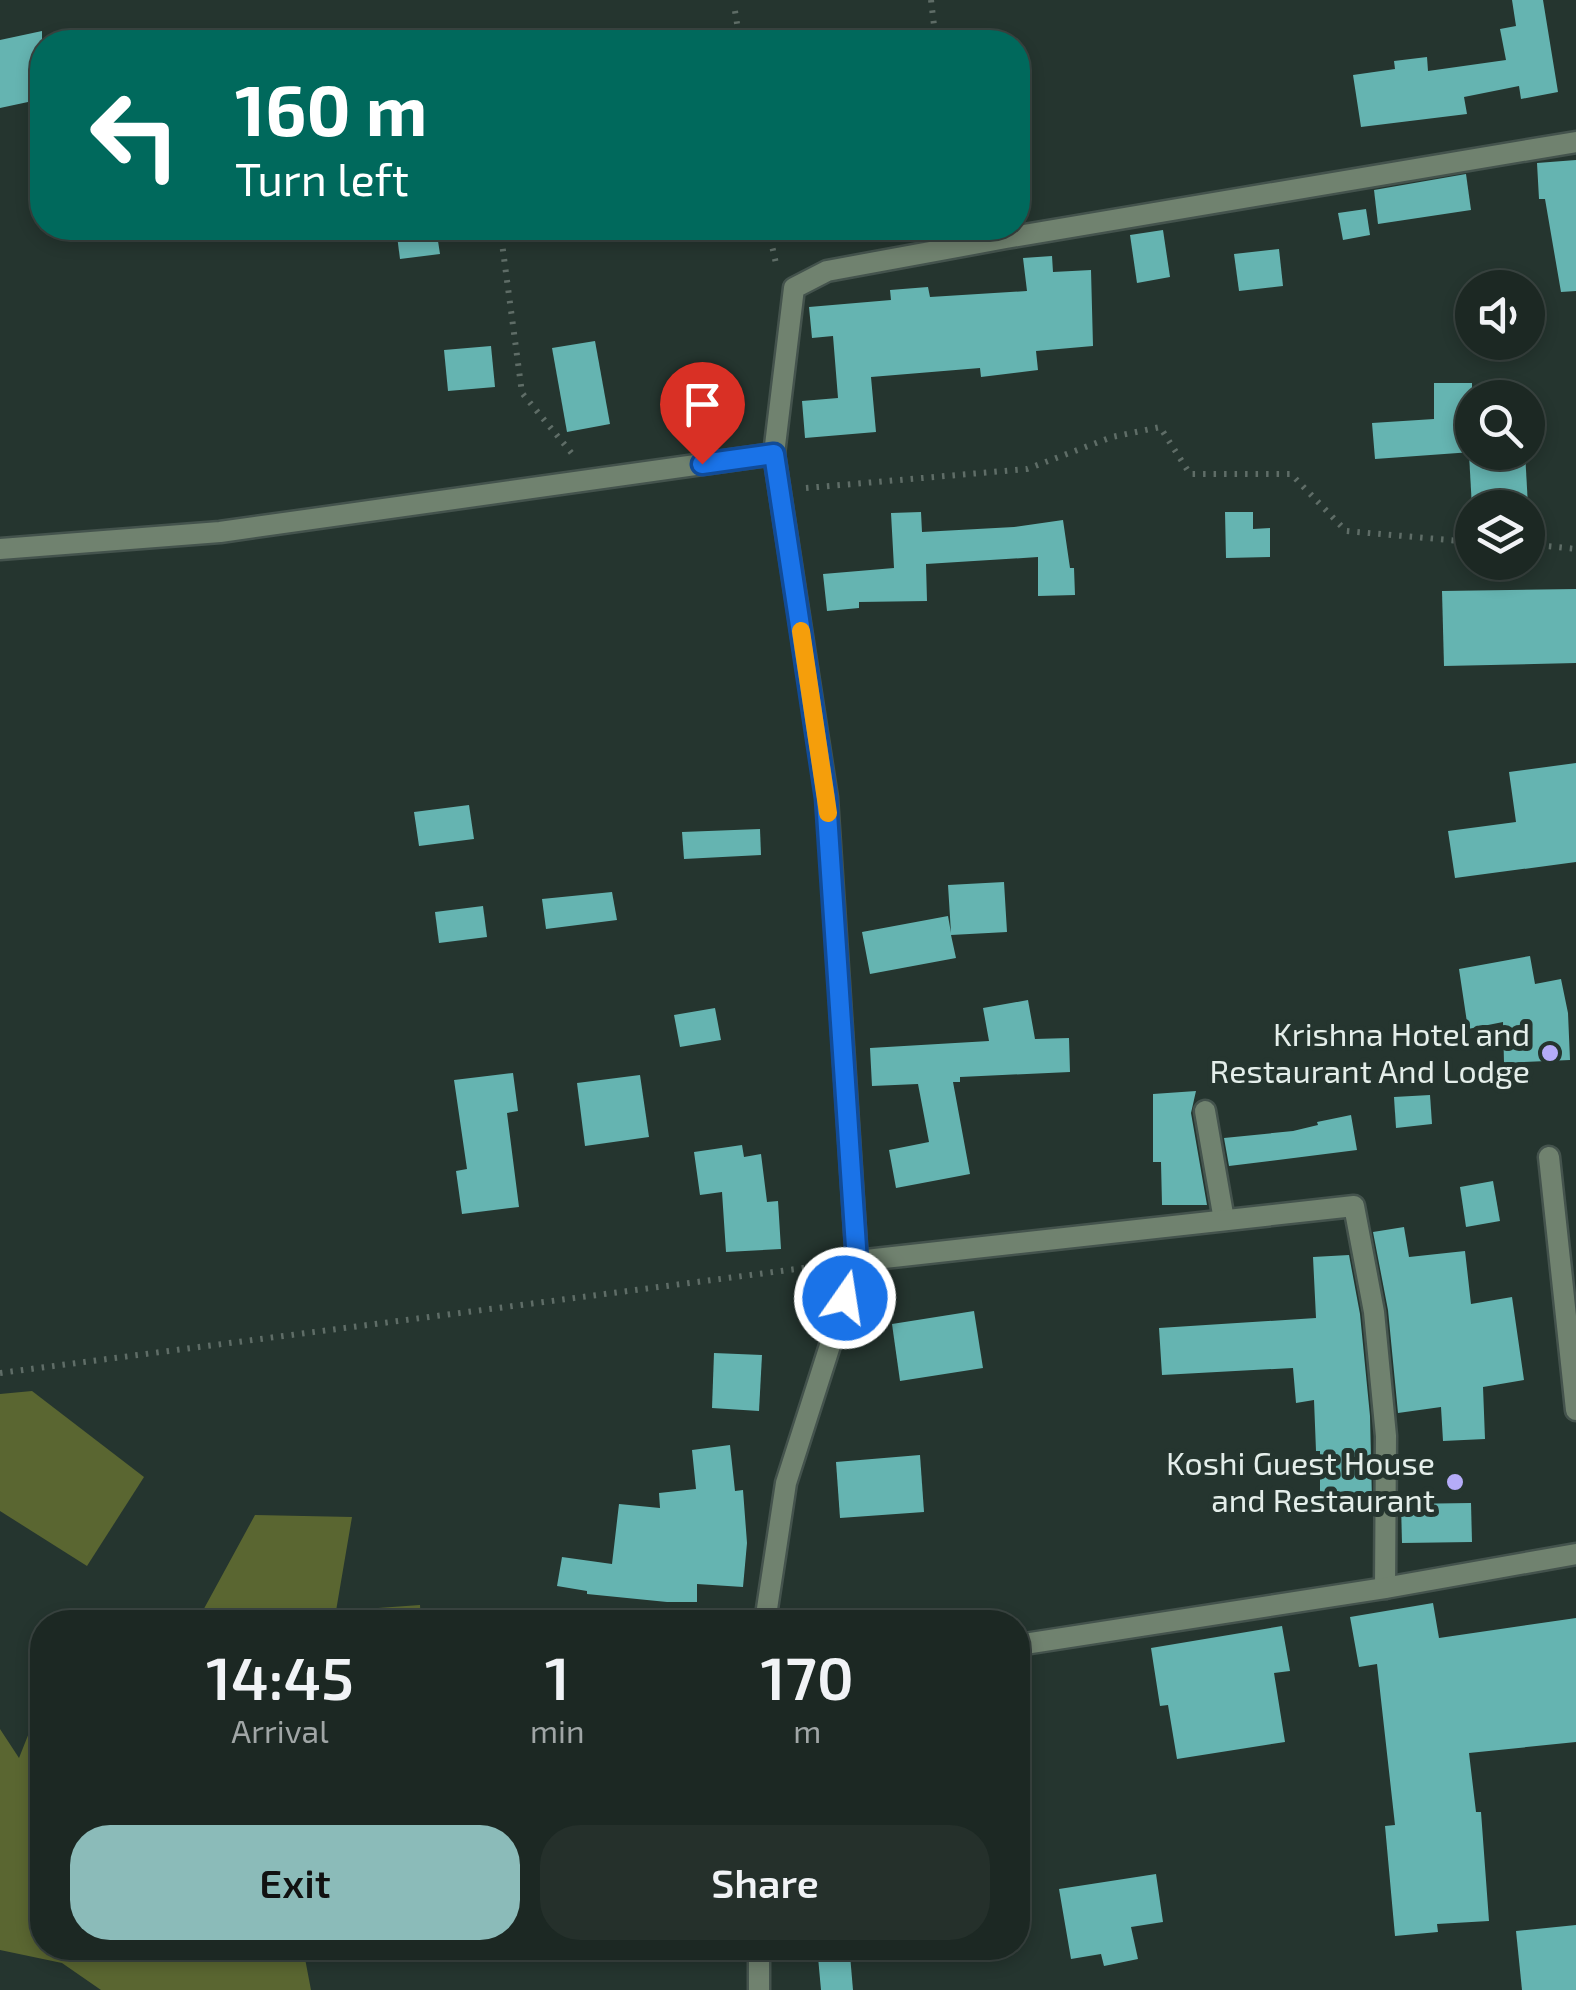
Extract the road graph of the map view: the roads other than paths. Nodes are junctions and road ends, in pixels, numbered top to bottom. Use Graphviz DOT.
graph roads {
  1 [pos="1576,142"];
  2 [pos="1030,234"];
  3 [pos="995,240"];
  4 [pos="774,454"];
  5 [pos="0,549"];
  6 [pos="1205,1111"];
  7 [pos="1549,1157"];
  8 [pos="1224,1220"];
  9 [pos="857,1262"];
  10 [pos="1576,1410"];
  11 [pos="1576,1554"];
  12 [pos="1386,1588"];
  13 [pos="766,1610"];
  14 [pos="1030,1644"];
  15 [pos="759,1960"];
  16 [pos="760,1990"];
  1 -- 2 [label="street"];
  3 -- 4 [label="street"];
  4 -- 5 [label="street"];
  4 -- 9 [label="street"];
  6 -- 8 [label="street"];
  7 -- 10 [label="street"];
  8 -- 9 [label="street"];
  8 -- 12 [label="street"];
  9 -- 13 [label="street"];
  11 -- 12 [label="street"];
  12 -- 14 [label="street"];
  15 -- 16 [label="street"];
}
